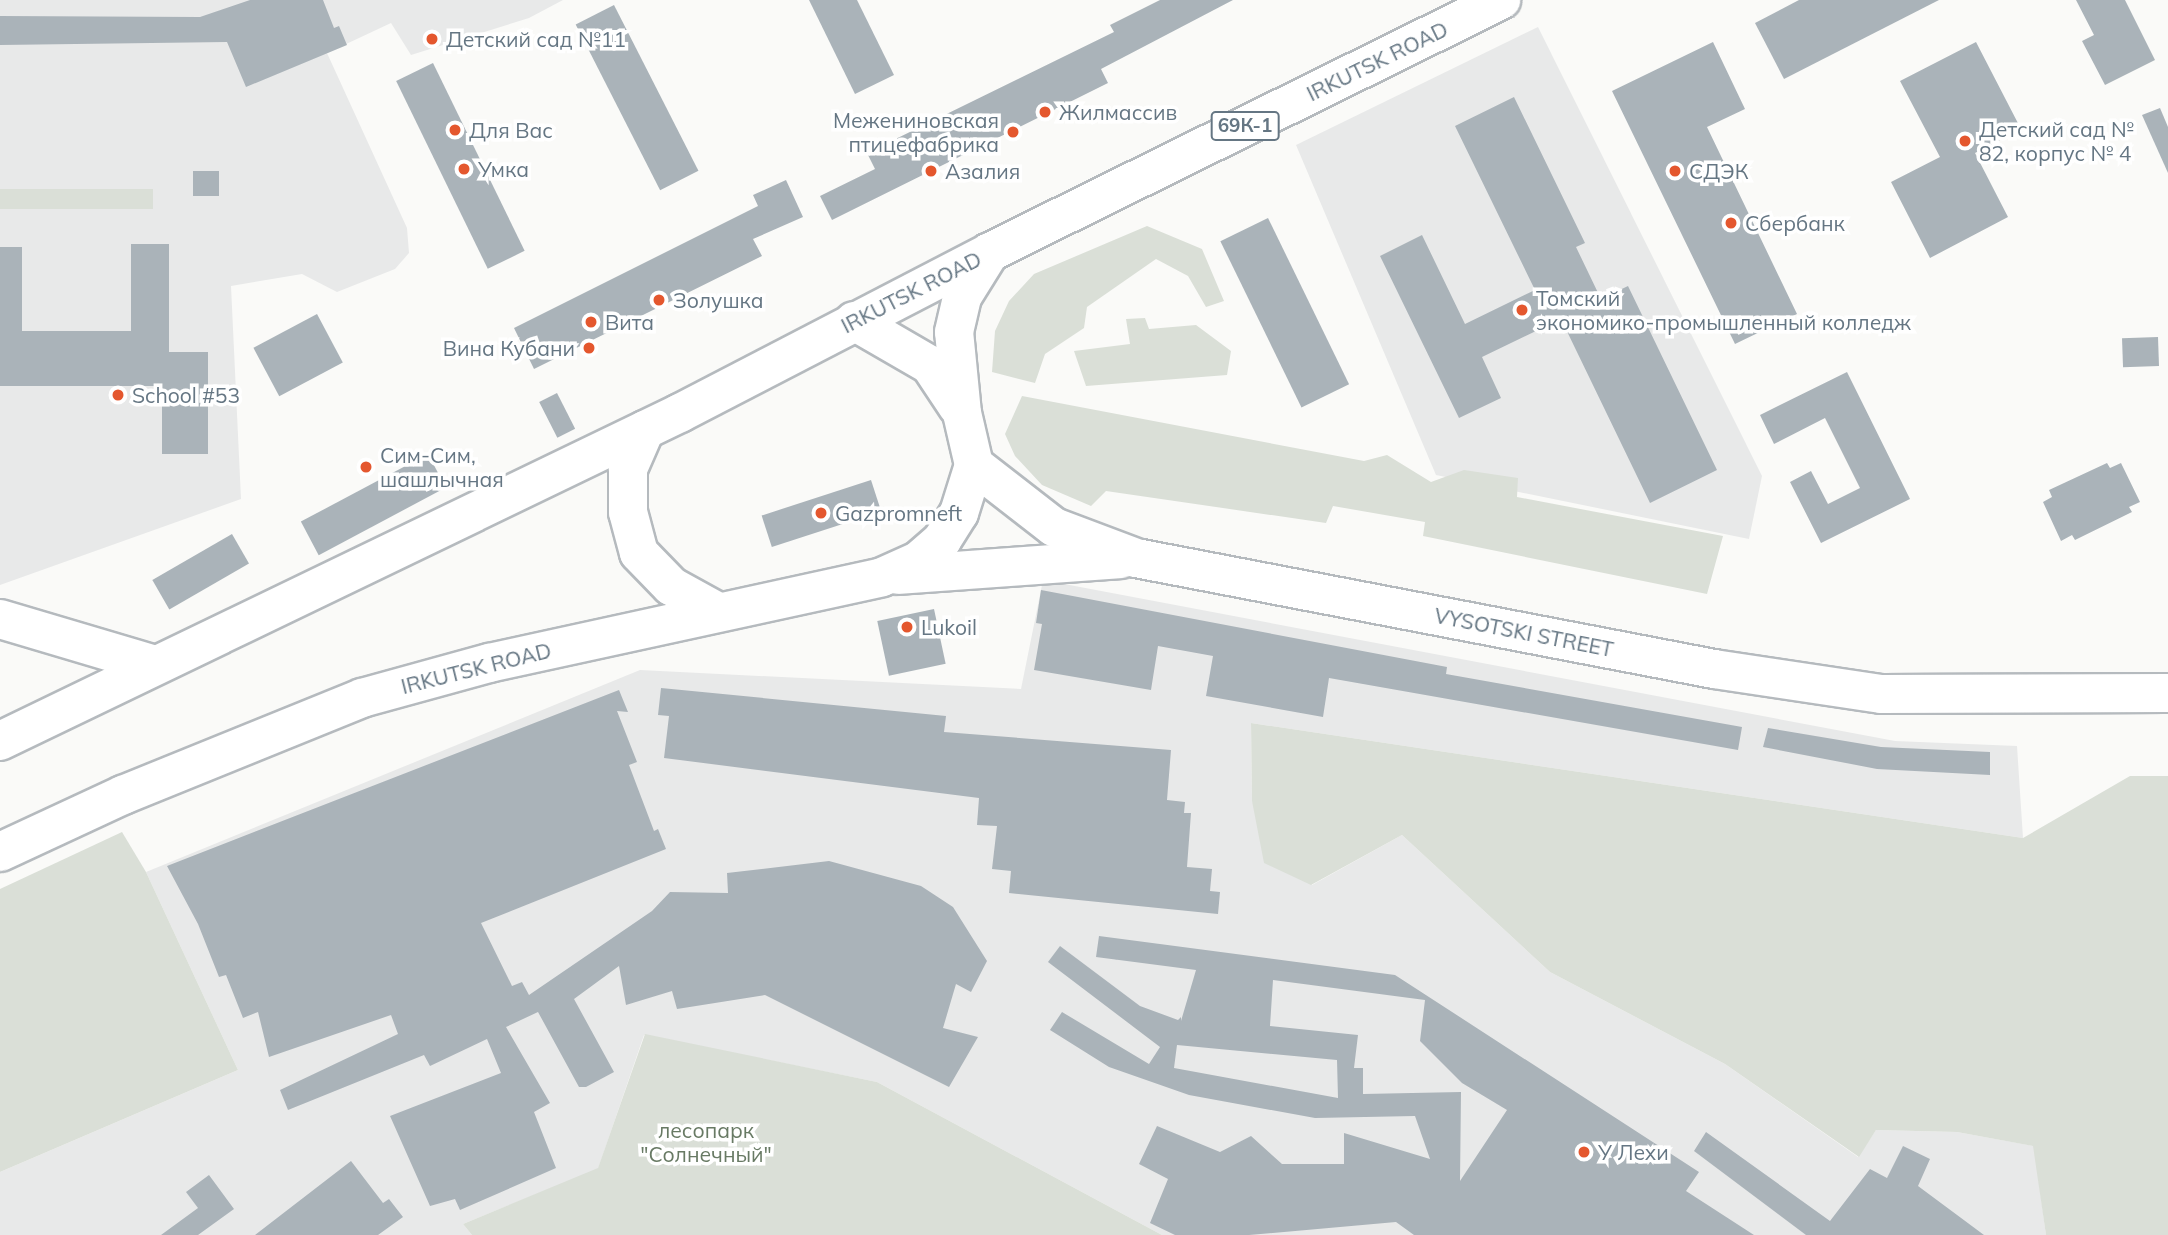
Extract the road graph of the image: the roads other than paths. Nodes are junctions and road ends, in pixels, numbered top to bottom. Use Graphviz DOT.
graph roads {
  1 [pos="1501,0"];
  2 [pos="990,251"];
  3 [pos="854,321"];
  4 [pos="962,413"];
  5 [pos="645,430"];
  6 [pos="974,464"];
  7 [pos="1136,558"];
  8 [pos="881,577"];
  9 [pos="719,612"];
  10 [pos="0,619"];
  11 [pos="152,664"];
  12 [pos="2168,694"];
  13 [pos="0,741"];
  14 [pos="0,852"];
  1 -- 2 [label="main road, IRKUTSK ROAD / 69К-1"];
  2 -- 3 [label="main road, IRKUTSK ROAD"];
  2 -- 4 [label="main road, IRKUTSK ROAD"];
  3 -- 4 [label="main road"];
  3 -- 5 [label="main road, IRKUTSK ROAD"];
  4 -- 6 [label="main road, IRKUTSK ROAD"];
  5 -- 9 [label="main road"];
  5 -- 11 [label="main road, IRKUTSK ROAD"];
  6 -- 7 [label="main road"];
  6 -- 8 [label="main road, IRKUTSK ROAD"];
  7 -- 8 [label="main road, VYSOTSKI STREET"];
  7 -- 12 [label="main road, VYSOTSKI STREET"];
  8 -- 9 [label="main road, IRKUTSK ROAD"];
  9 -- 14 [label="main road, IRKUTSK ROAD"];
  10 -- 11 [label="main road"];
  11 -- 13 [label="main road, IRKUTSK ROAD"];
}
